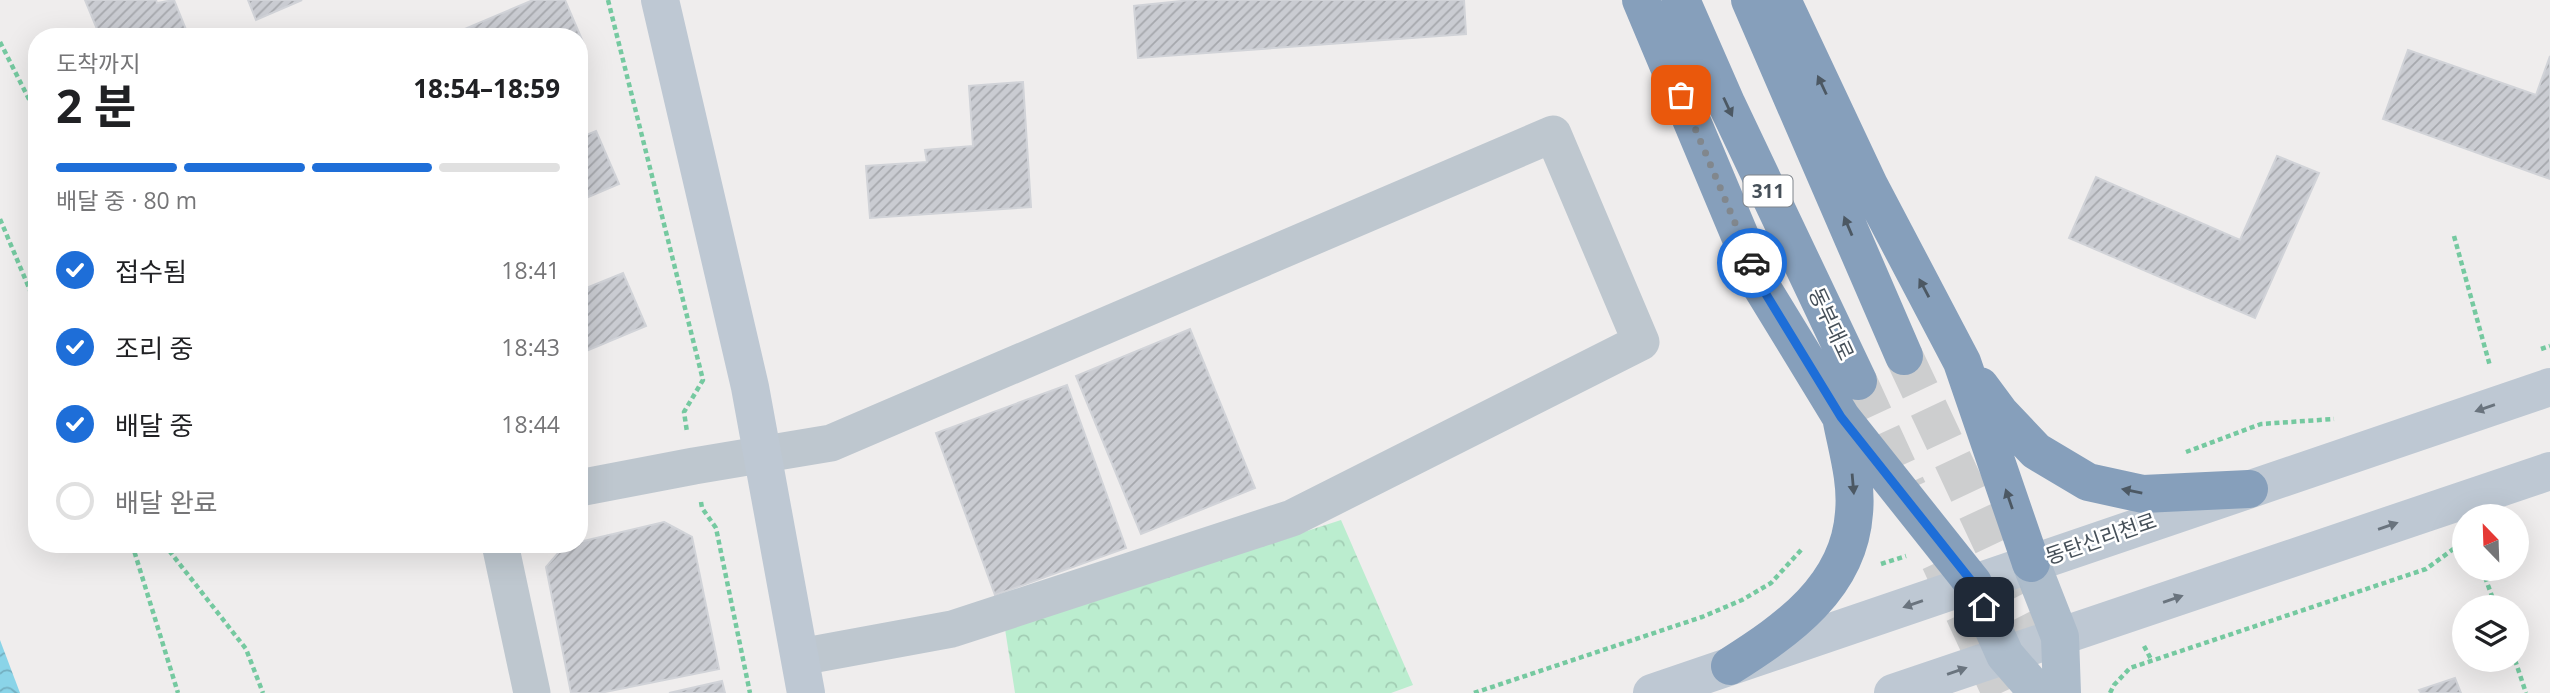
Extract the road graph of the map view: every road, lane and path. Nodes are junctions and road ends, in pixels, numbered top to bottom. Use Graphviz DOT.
graph roads {
  1 [pos="608,0"];
  2 [pos="660,0"];
  3 [pos="1641,0"];
  4 [pos="1681,0"];
  5 [pos="1751,0"];
  6 [pos="1782,0"];
  7 [pos="0,42"];
  8 [pos="28,97"];
  9 [pos="0,219"];
  10 [pos="2454,236"];
  11 [pos="28,286"];
  12 [pos="2550,346"];
  13 [pos="2538,350"];
  14 [pos="1904,356"];
  15 [pos="1962,362"];
  16 [pos="2502,362"];
  17 [pos="2490,366"];
  18 [pos="2478,371"];
  19 [pos="1858,380"];
  20 [pos="2550,387"];
  21 [pos="684,412"];
  22 [pos="1841,417"];
  23 [pos="2341,418"];
  24 [pos="764,454"];
  25 [pos="2177,456"];
  26 [pos="2550,471"];
  27 [pos="588,486"];
  28 [pos="2249,489"];
  29 [pos="702,509"];
  30 [pos="1808,542"];
  31 [pos="2452,550"];
  32 [pos="135,553"];
  33 [pos="171,553"];
  34 [pos="502,553"];
  35 [pos="2031,563"];
  36 [pos="1973,583"];
  37 [pos="2060,637"];
  38 [pos="2005,655"];
  39 [pos="1730,666"];
  40 [pos="2519,672"];
  41 [pos="803,675"];
  42 [pos="178,693"];
  43 [pos="263,693"];
  44 [pos="532,693"];
  45 [pos="750,693"];
  46 [pos="1474,693"];
  47 [pos="1653,693"];
  48 [pos="1893,693"];
  49 [pos="2038,693"];
  50 [pos="2062,693"];
  51 [pos="2110,693"];
  52 [pos="2526,693"];
  1 -- 21 [label="path"];
  2 -- 24 [label="street"];
  3 -- 22 [label="highway"];
  4 -- 19 [label="highway, 동부대로 / 311, one-way"];
  14 -- 5 [label="highway, 311, one-way"];
  15 -- 6 [label="highway, one-way"];
  7 -- 8 [label="path"];
  9 -- 11 [label="path"];
  10 -- 17 [label="path"];
  12 -- 13 [label="path"];
  28 -- 15 [label="highway, one-way"];
  35 -- 15 [label="highway, one-way"];
  16 -- 17 [label="path"];
  17 -- 18 [label="path"];
  20 -- 28 [label="street, 동탄신리천로, one-way"];
  22 -- 36 [label="highway"];
  22 -- 39 [label="highway, one-way"];
  23 -- 25 [label="path"];
  24 -- 27 [label="street"];
  24 -- 41 [label="street"];
  24 -- 41 [label="street"];
  37 -- 26 [label="street, one-way"];
  28 -- 35 [label="street, 동탄신리천로"];
  29 -- 45 [label="path"];
  30 -- 46 [label="path"];
  31 -- 51 [label="path"];
  32 -- 42 [label="path"];
  33 -- 43 [label="path"];
  34 -- 44 [label="street"];
  35 -- 36 [label="street, 동탄신리천로"];
  35 -- 37 [label="main road"];
  36 -- 38 [label="main road"];
  36 -- 39 [label="street, 동탄신리천로, one-way"];
  37 -- 38 [label="street"];
  37 -- 50 [label="main road"];
  48 -- 38 [label="street, one-way"];
  38 -- 49 [label="main road"];
  39 -- 47 [label="street, 동탄신리천로"];
  40 -- 52 [label="path"];
}
